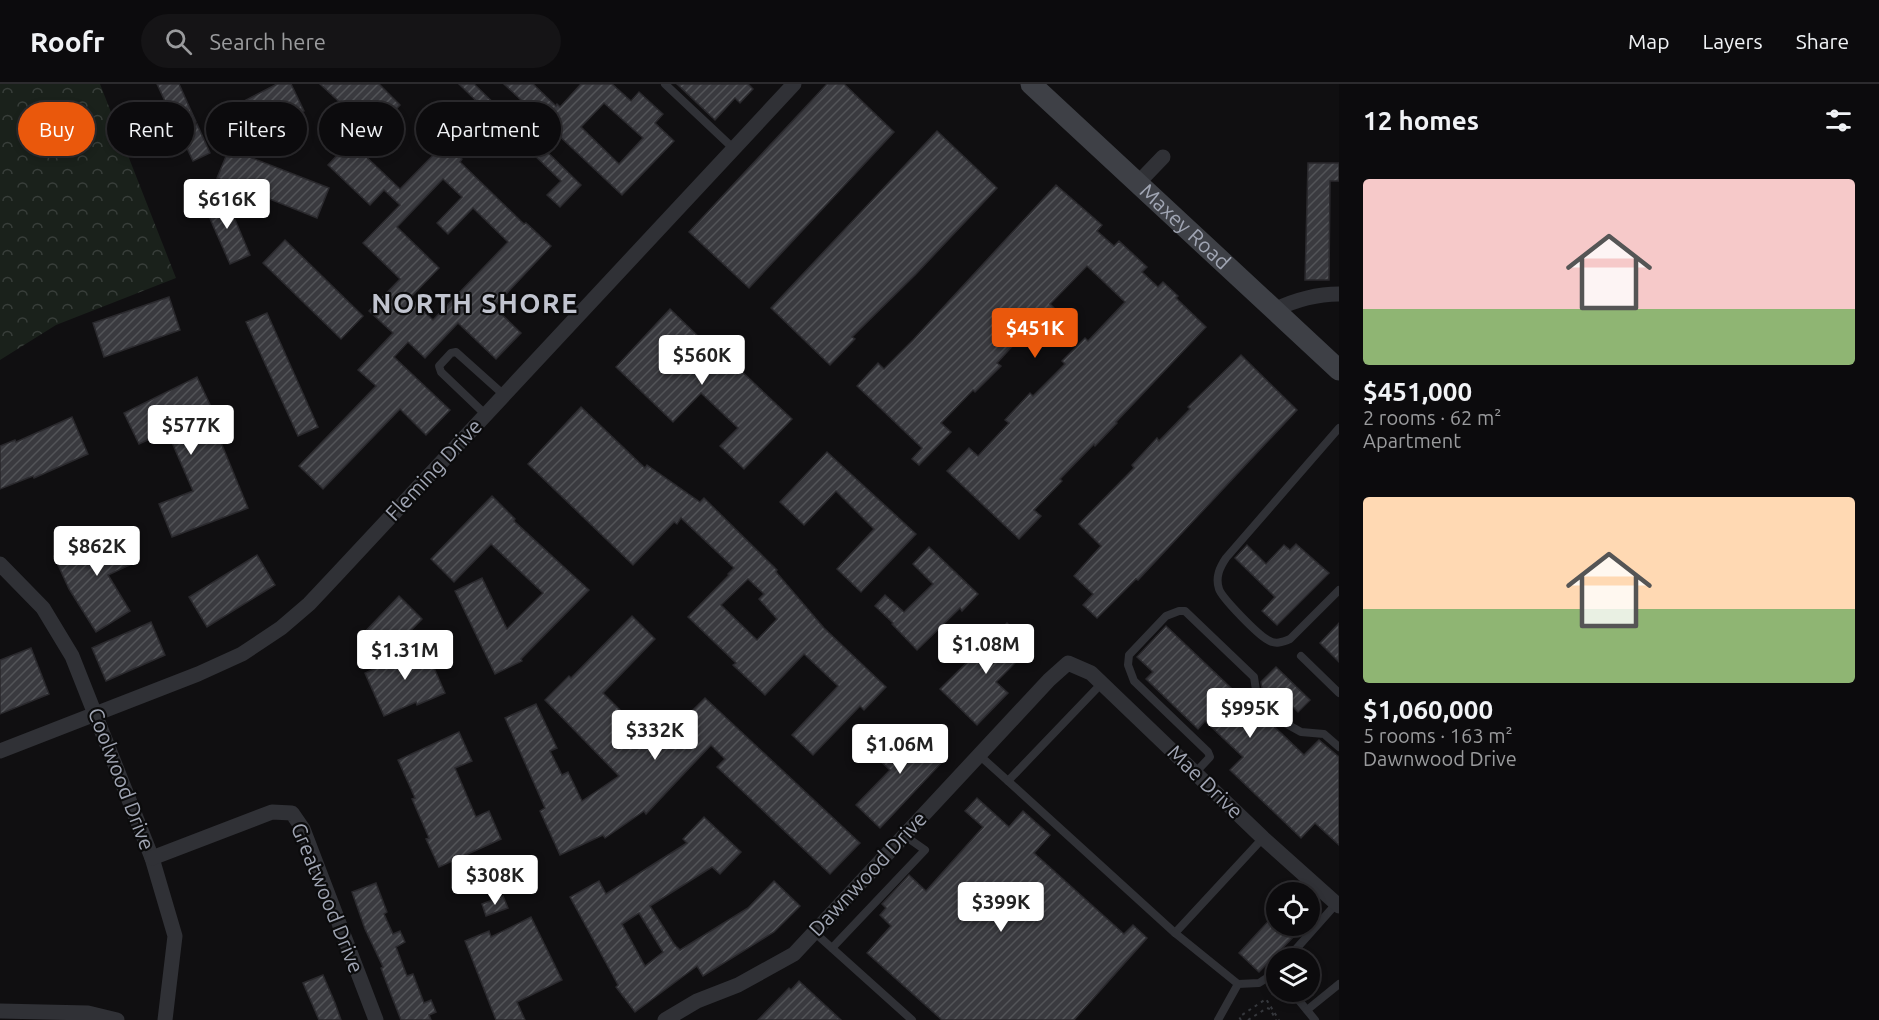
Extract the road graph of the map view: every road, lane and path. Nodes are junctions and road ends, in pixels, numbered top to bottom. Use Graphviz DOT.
graph roads {
  1 [pos="665,84"];
  2 [pos="1031,84"];
  3 [pos="787,86"];
  4 [pos="734,149"];
  5 [pos="1163,157"];
  6 [pos="1138,183"];
  7 [pos="1339,294"];
  8 [pos="1274,310"];
  9 [pos="1339,370"];
  10 [pos="504,396"];
  11 [pos="486,415"];
  12 [pos="1339,428"];
  13 [pos="0,564"];
  14 [pos="1339,590"];
  15 [pos="1301,656"];
  16 [pos="1068,663"];
  17 [pos="1101,683"];
  18 [pos="1339,693"];
  19 [pos="95,714"];
  20 [pos="1339,747"];
  21 [pos="0,751"];
  22 [pos="979,755"];
  23 [pos="1195,773"];
  24 [pos="1008,782"];
  25 [pos="905,836"];
  26 [pos="1263,838"];
  27 [pos="152,858"];
  28 [pos="1338,905"];
  29 [pos="814,932"];
  30 [pos="1174,933"];
  31 [pos="832,948"];
  32 [pos="1297,948"];
  33 [pos="1266,978"];
  34 [pos="1238,984"];
  35 [pos="1339,984"];
  36 [pos="1300,1002"];
  37 [pos="1307,1010"];
  38 [pos="0,1011"];
  39 [pos="117,1020"];
  40 [pos="165,1020"];
  41 [pos="376,1020"];
  42 [pos="665,1020"];
  43 [pos="912,1020"];
  44 [pos="1218,1020"];
  45 [pos="1241,1020"];
  46 [pos="1248,1020"];
  47 [pos="1278,1020"];
  48 [pos="1315,1020"];
  1 -- 4 [label="lane"];
  2 -- 6 [label="street, Maxey Road"];
  3 -- 4 [label="street, Fleming Drive"];
  4 -- 10 [label="street, Fleming Drive"];
  5 -- 6 [label="street"];
  6 -- 8 [label="street, Maxey Road"];
  7 -- 8 [label="street"];
  8 -- 9 [label="street, Maxey Road"];
  10 -- 11 [label="street, Fleming Drive"];
  10 -- 11 [label="lane"];
  11 -- 19 [label="street, Fleming Drive"];
  12 -- 14 [label="lane"];
  13 -- 19 [label="street, Coolwood Drive"];
  15 -- 18 [label="lane"];
  16 -- 17 [label="street, Mae Drive"];
  16 -- 22 [label="street, Dawnwood Drive"];
  17 -- 23 [label="street, Mae Drive"];
  17 -- 24 [label="lane"];
  19 -- 21 [label="street, Fleming Drive"];
  19 -- 27 [label="street, Coolwood Drive"];
  20 -- 23 [label="lane"];
  22 -- 24 [label="lane"];
  22 -- 25 [label="street, Dawnwood Drive"];
  23 -- 26 [label="street, Mae Drive"];
  24 -- 30 [label="lane"];
  25 -- 29 [label="street, Dawnwood Drive"];
  25 -- 31 [label="lane"];
  26 -- 28 [label="street, Mae Drive"];
  26 -- 30 [label="lane"];
  27 -- 40 [label="street, Coolwood Drive"];
  27 -- 41 [label="street, Greatwood Drive"];
  28 -- 32 [label="lane"];
  29 -- 31 [label="lane"];
  29 -- 42 [label="street, Dawnwood Drive"];
  30 -- 34 [label="lane"];
  31 -- 43 [label="lane"];
  33 -- 34 [label="lane"];
  34 -- 44 [label="lane"];
  35 -- 37 [label="lane"];
  36 -- 37 [label="lane"];
  37 -- 48 [label="lane"];
  38 -- 39 [label="street"];
  45 -- 47 [label="path"];
  46 -- 47 [label="path"];
}
